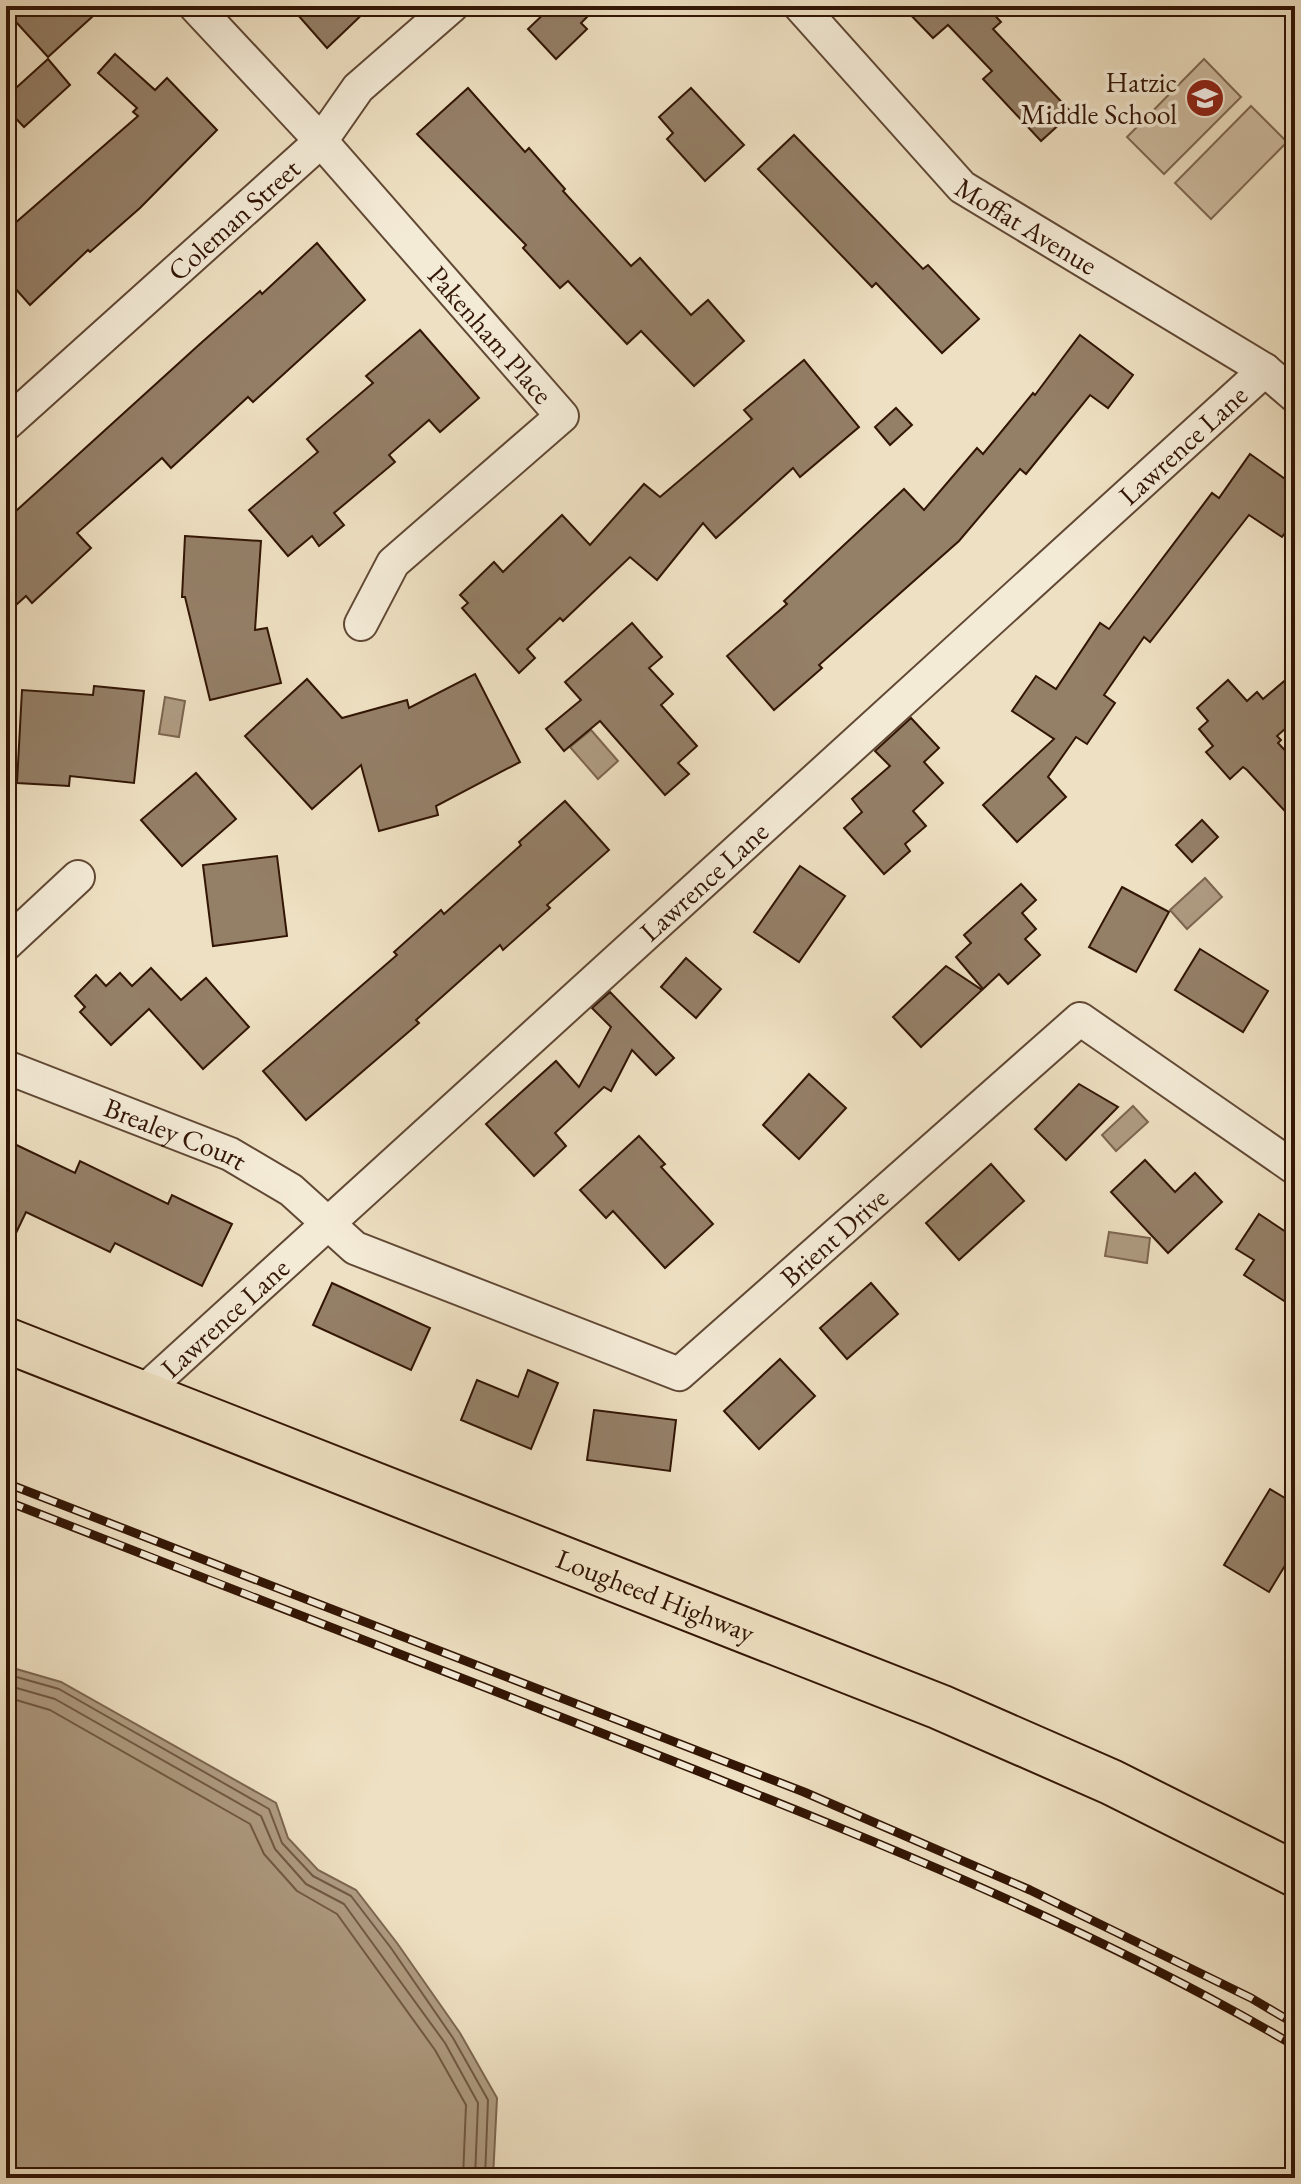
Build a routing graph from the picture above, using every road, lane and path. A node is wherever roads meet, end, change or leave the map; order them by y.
1 (195, 6) edge
2 (452, 6) edge
3 (800, 6) edge
4 (321, 141) junction
5 (1265, 370) junction
6 (1295, 396) edge
7 (6, 424) edge
8 (361, 624) dead end
9 (78, 877) dead end
10 (6, 944) edge
11 (6, 1067) edge
12 (1295, 1168) edge
13 (328, 1226) junction
14 (6, 1340) edge
15 (142, 1393) junction
16 (1295, 1874) edge

1 - 4 street
2 - 4 street, Coleman Street
3 - 5 street, Moffat Avenue
4 - 7 street, Coleman Street
4 - 8 street, Pakenham Place
5 - 6 street, Moffat Avenue
5 - 13 street, Lawrence Lane
9 - 10 street
11 - 13 street, Brealey Court
12 - 13 street, Brient Drive
13 - 15 street, Lawrence Lane
14 - 15 main road, Lougheed Highway
15 - 16 main road, Lougheed Highway

